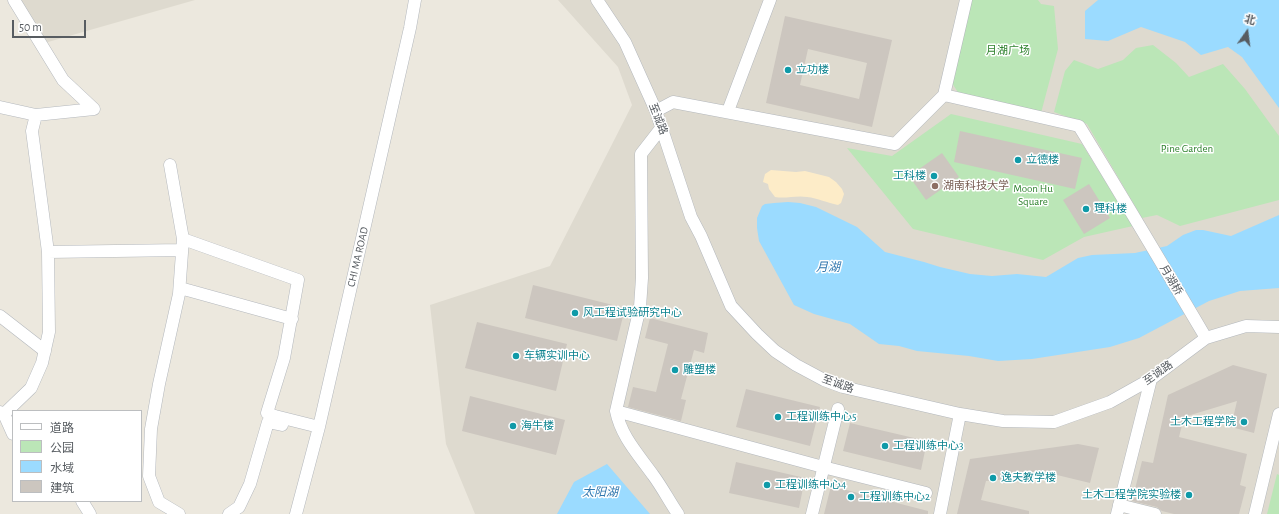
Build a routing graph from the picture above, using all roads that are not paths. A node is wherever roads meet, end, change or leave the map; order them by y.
1 (14, 0) edge
2 (415, 0) edge
3 (597, 0) edge
4 (770, 0) edge
5 (966, 0) edge
6 (944, 95) junction
7 (0, 107) edge
8 (656, 111) junction
9 (728, 112) junction
10 (36, 115) junction
11 (662, 127) junction
12 (170, 165) dead end
13 (183, 245) junction
14 (48, 252) junction
15 (180, 288) junction
16 (0, 316) edge
17 (292, 319) junction
18 (1279, 327) edge
19 (1206, 338) junction
20 (45, 351) junction
21 (1151, 379) junction
22 (838, 409) dead end
23 (616, 411) junction
24 (2, 413) edge
25 (960, 414) junction
26 (1279, 414) edge
27 (318, 430) junction
28 (12, 432) edge
29 (823, 467) junction
30 (926, 494) dead end
31 (83, 502) edge
32 (1118, 509) edge
33 (90, 514) edge
34 (179, 514) edge
35 (229, 514) edge
36 (296, 514) edge
37 (678, 514) edge
38 (812, 514) edge
39 (940, 514) edge
40 (1155, 514) edge
41 (1255, 514) edge

1 - 10 street
2 - 27 street, CHI MA ROAD
3 - 8 street, 至诚路
4 - 9 street
5 - 6 street
6 - 9 street
6 - 19 street, 月湖桥
7 - 10 street
8 - 9 street
8 - 11 street, 至诚路
10 - 14 street
11 - 23 street
11 - 25 street, 至诚路
12 - 13 street
13 - 14 street
13 - 15 street
13 - 17 street
14 - 20 street
15 - 17 street
15 - 34 street
16 - 20 street
17 - 27 street
18 - 19 street, 至诚路
19 - 21 street, 至诚路
20 - 24 street
21 - 25 street, 至诚路
21 - 32 street
22 - 29 street
23 - 29 street
23 - 37 street
24 - 28 street
25 - 39 street
26 - 41 street
27 - 35 street
27 - 36 street, CHI MA ROAD
29 - 30 street
29 - 38 street
31 - 33 street
32 - 40 street

